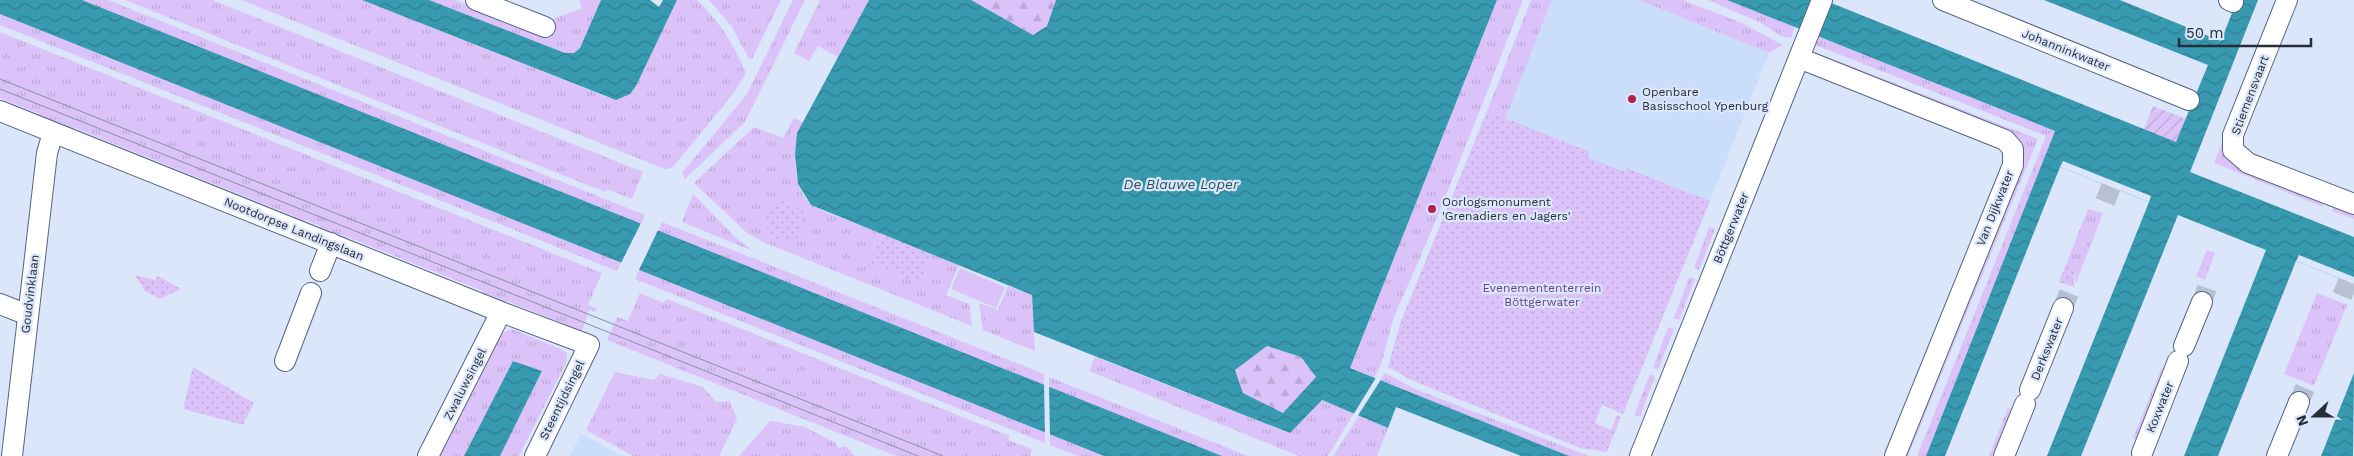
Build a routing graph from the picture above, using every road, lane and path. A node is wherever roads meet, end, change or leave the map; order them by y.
1 (476, 0) edge
2 (1822, 0) edge
3 (1943, 0) edge
4 (2287, 0) edge
5 (545, 27) dead end
6 (1799, 58) junction
7 (2189, 100) dead end
8 (0, 111) edge
9 (53, 133) junction
10 (2354, 204) edge
11 (330, 243) junction
12 (320, 271) dead end
13 (311, 293) dead end
14 (2202, 302) tunnel mouth
15 (0, 304) edge
16 (2063, 308) tunnel mouth
17 (501, 312) junction
18 (28, 314) junction
19 (589, 345) joint
20 (286, 361) dead end
21 (2299, 402) tunnel mouth
22 (2142, 453) dead end
23 (12, 456) edge
24 (428, 456) edge
25 (535, 456) edge
26 (1640, 456) edge
27 (1895, 456) edge
28 (2004, 456) edge
29 (2277, 456) edge

1 - 5 street
2 - 6 street, Böttgerwater
3 - 7 street, Johanninkwater
4 - 10 street, Stiemensvaart
6 - 26 street, Böttgerwater
6 - 27 street, Van Dijkwater
8 - 9 street, Nootdorpse Landingslaan
9 - 11 street, Nootdorpse Landingslaan
9 - 18 street, Goudvinklaan
11 - 12 street
11 - 17 street, Nootdorpse Landingslaan
13 - 20 street
14 - 22 street, Koxwater
15 - 18 street
16 - 28 street, Derkswater
17 - 19 street, Nootdorpse Landingslaan
17 - 24 street, Zwaluwsingel
18 - 23 street, Goudvinklaan
19 - 25 street, Steentijdsingel
21 - 29 street

